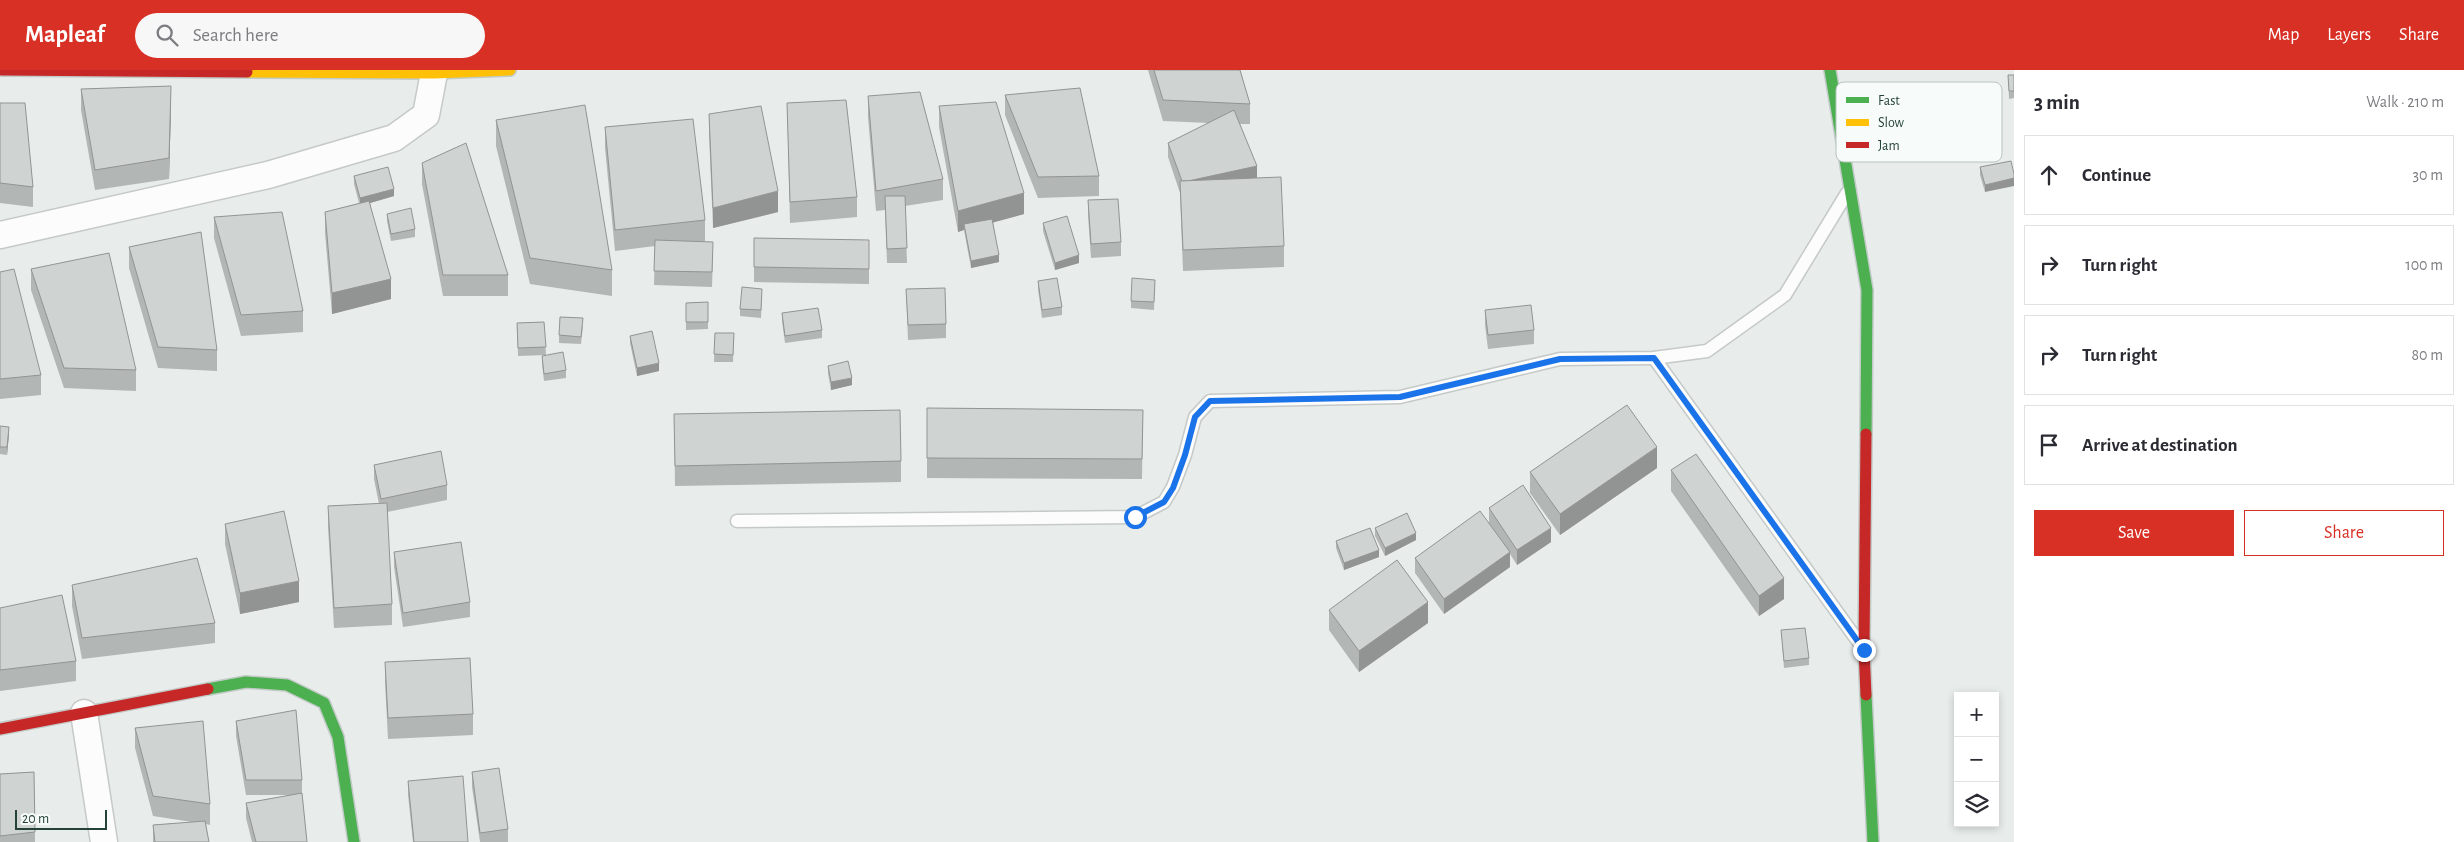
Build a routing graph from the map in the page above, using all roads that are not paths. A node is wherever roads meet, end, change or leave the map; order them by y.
1 (2, 70) edge
2 (510, 70) edge
3 (1830, 70) edge
4 (80, 71) edge
5 (434, 73) junction
6 (1836, 106) edge
7 (1845, 162) edge
8 (1850, 189) junction
9 (0, 235) edge
10 (1654, 358) junction
11 (737, 521) dead end
12 (1864, 650) junction
13 (84, 712) junction
14 (0, 729) edge
15 (104, 842) edge
16 (354, 842) edge
17 (1873, 842) edge

1 - 4 street
2 - 5 street
3 - 6 street
4 - 5 street
5 - 9 street
7 - 8 street
8 - 10 lane
8 - 12 street
10 - 11 lane
10 - 12 lane
12 - 17 street
13 - 14 street
13 - 15 street
13 - 16 street

